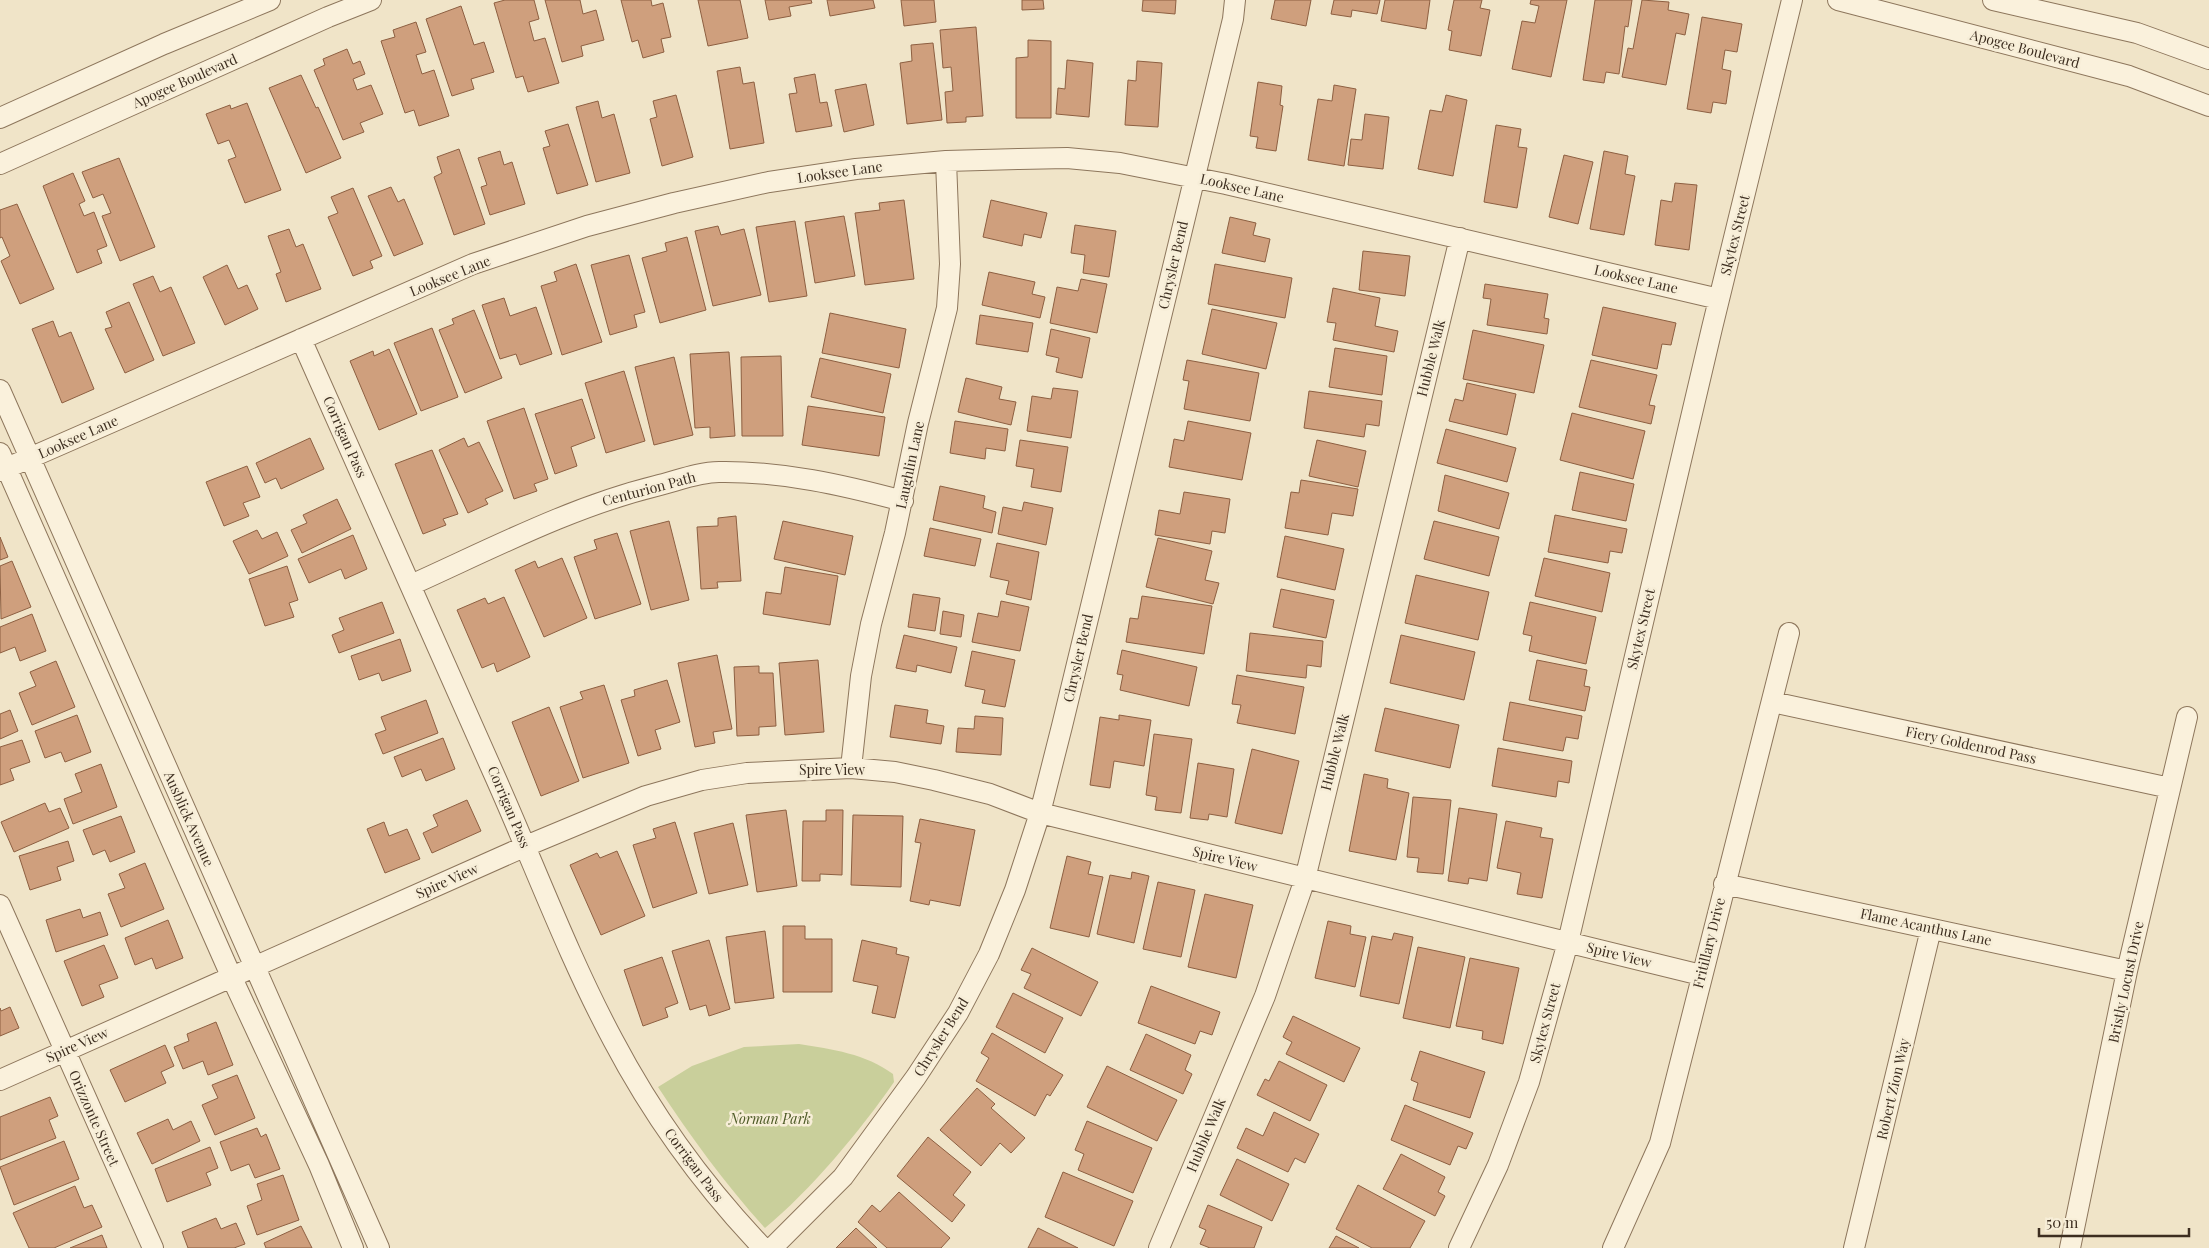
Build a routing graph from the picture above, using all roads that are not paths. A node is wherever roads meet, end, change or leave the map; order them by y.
1 (270, 0) edge
2 (371, 0) edge
3 (1235, 0) edge
4 (1792, 0) edge
5 (1838, 0) edge
6 (1993, 0) edge
7 (2209, 59) edge
8 (2209, 106) edge
9 (0, 118) edge
10 (946, 161) junction
11 (0, 164) edge
12 (1194, 176) junction
13 (1460, 238) junction
14 (1719, 299) junction
15 (301, 339) junction
16 (0, 390) edge
17 (31, 458) junction
18 (2, 464) edge
19 (903, 501) junction
20 (411, 585) junction
21 (1789, 633) dead end
22 (1772, 702) junction
23 (2187, 717) dead end
24 (852, 768) junction
25 (2170, 788) junction
26 (1040, 813) junction
27 (526, 846) junction
28 (1304, 879) junction
29 (1724, 884) junction
30 (0, 905) edge
31 (1931, 929) junction
32 (1568, 942) junction
33 (254, 966) junction
34 (2127, 971) junction
35 (1701, 975) junction
36 (232, 978) junction
37 (65, 1051) junction
38 (0, 1080) edge
39 (153, 1248) edge
40 (353, 1248) edge
41 (379, 1248) edge
42 (763, 1248) edge
43 (772, 1248) edge
44 (1159, 1248) edge
45 (1459, 1248) edge
46 (1613, 1248) edge
47 (1854, 1248) edge
48 (2070, 1248) edge

1 - 9 street
2 - 11 street, Apogee Boulevard
3 - 12 street, Chrysler Bend
4 - 14 street, Skytex Street
5 - 8 street, Apogee Boulevard
6 - 7 street
10 - 12 street, Looksee Lane
10 - 15 street, Looksee Lane
10 - 19 street, Laughlin Lane
12 - 13 street, Looksee Lane
12 - 26 street, Chrysler Bend
13 - 14 street, Looksee Lane
13 - 28 street, Hubble Walk
14 - 32 street, Skytex Street
15 - 17 street, Looksee Lane
15 - 20 street, Corrigan Pass
16 - 17 street, Ausblick Avenue
17 - 18 street, Looksee Lane
17 - 33 street, Ausblick Avenue
18 - 36 street, Ausblick Avenue
19 - 20 street, Centurion Path
19 - 24 street, Laughlin Lane
20 - 27 street, Corrigan Pass
21 - 22 street, Fritillary Drive
22 - 25 street, Fiery Goldenrod Pass
22 - 29 street, Fritillary Drive
23 - 25 street, Bristly Locust Drive
24 - 26 street, Spire View
24 - 27 street, Spire View
25 - 34 street, Bristly Locust Drive
26 - 28 street, Spire View
26 - 43 street, Chrysler Bend
27 - 33 street, Spire View
27 - 42 street, Corrigan Pass
28 - 32 street, Spire View
28 - 44 street, Hubble Walk
29 - 31 street, Flame Acanthus Lane
29 - 35 street, Fritillary Drive
30 - 37 street, Orizzonte Street
31 - 34 street, Flame Acanthus Lane
31 - 47 street, Robert Zion Way
32 - 35 street, Spire View
32 - 45 street, Skytex Street
33 - 36 street, Spire View
33 - 41 street, Ausblick Avenue
34 - 48 street, Bristly Locust Drive
35 - 46 street, Fritillary Drive
36 - 37 street, Spire View
36 - 40 street, Ausblick Avenue
37 - 38 street, Spire View
37 - 39 street, Orizzonte Street

